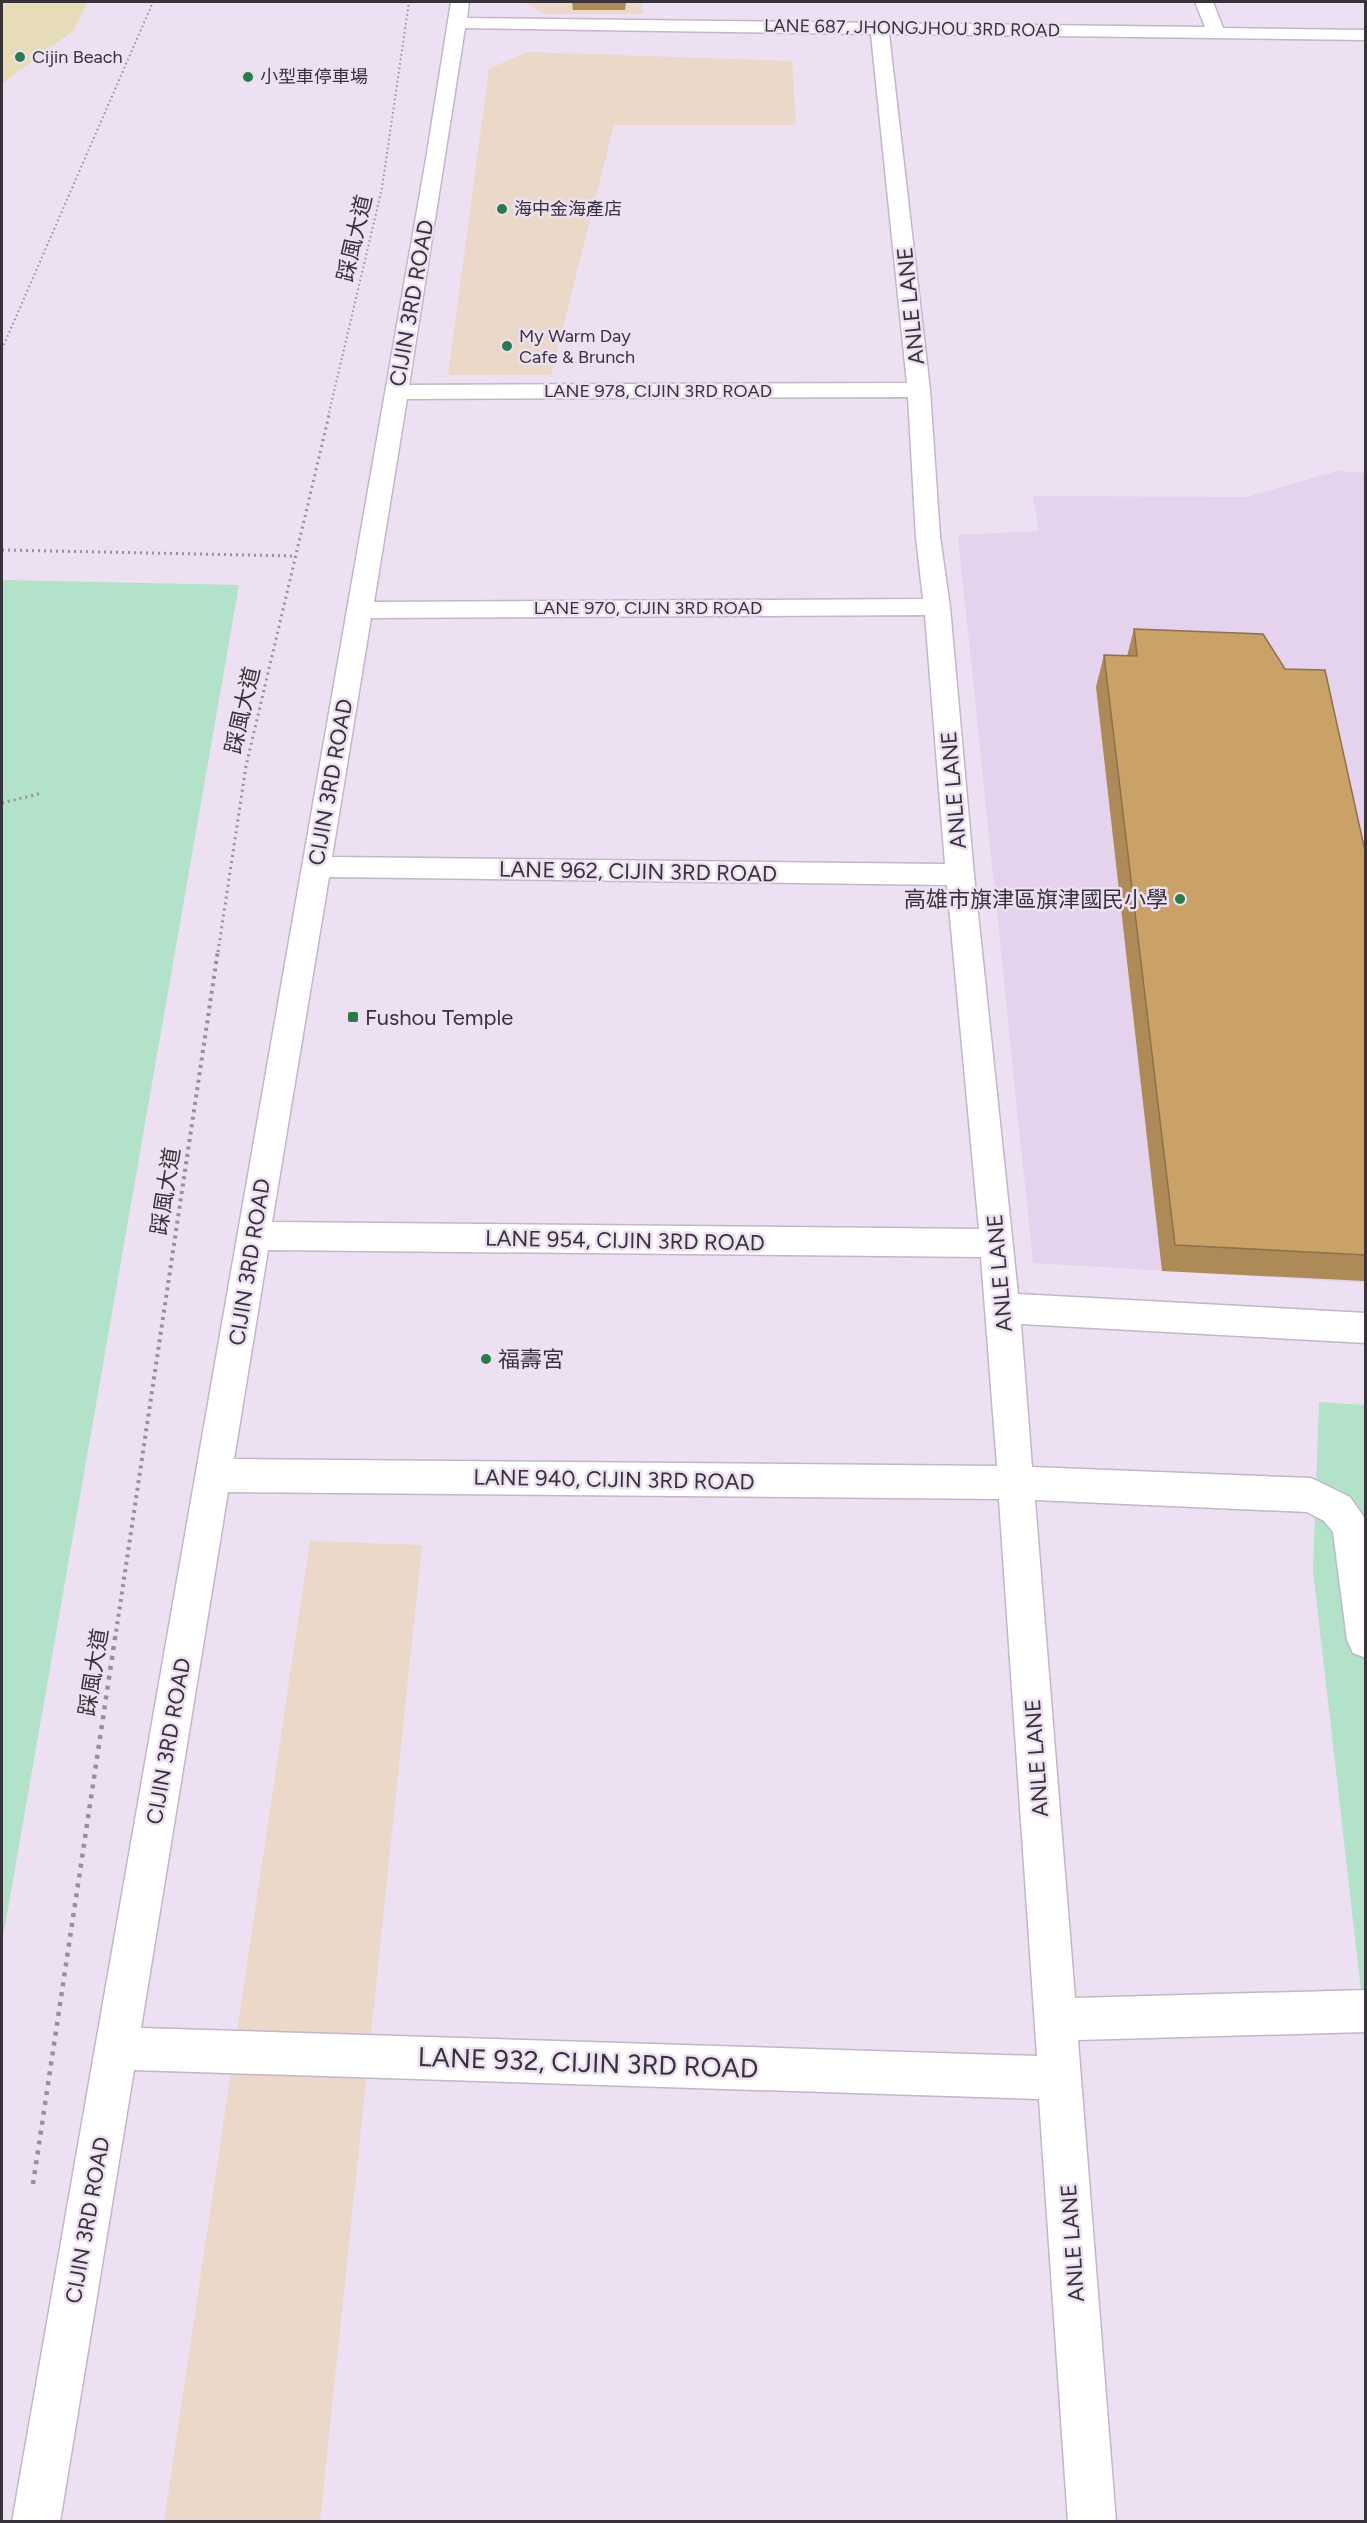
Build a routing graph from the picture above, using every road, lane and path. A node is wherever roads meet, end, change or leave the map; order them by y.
1 (153, 2) edge
2 (409, 2) edge
3 (1204, 2) edge
4 (459, 12) edge
5 (879, 28) junction
6 (1359, 30) edge
7 (1216, 33) junction
8 (2, 350) edge
9 (919, 390) junction
10 (396, 392) junction
11 (2, 550) edge
12 (296, 556) junction
13 (937, 607) junction
14 (359, 610) junction
15 (42, 793) dead end
16 (2, 803) edge
17 (316, 867) junction
18 (960, 875) junction
19 (253, 1236) junction
20 (997, 1243) junction
21 (1003, 1308) junction
22 (1365, 1328) edge
23 (213, 1475) junction
24 (1015, 1483) junction
25 (1365, 1640) edge
26 (1365, 2012) edge
27 (1055, 2020) junction
28 (116, 2048) junction
29 (1059, 2078) junction
30 (32, 2195) dead end
31 (36, 2522) edge
32 (1092, 2522) edge

1 - 8 path
2 - 12 path, 踩風大道
3 - 7 street
4 - 5 street, LANE 687, JHONGJHOU 3RD ROAD
4 - 10 street, CIJIN 3RD ROAD
5 - 7 street, LANE 687, JHONGJHOU 3RD ROAD
5 - 9 street, ANLE LANE
6 - 7 street, LANE 687, JHONGJHOU 3RD ROAD
9 - 10 street, LANE 978, CIJIN 3RD ROAD
9 - 13 street, ANLE LANE
10 - 14 street, CIJIN 3RD ROAD
11 - 12 path
12 - 30 path, 踩風大道
13 - 14 street, LANE 970, CIJIN 3RD ROAD
13 - 18 street, ANLE LANE
14 - 17 street, CIJIN 3RD ROAD
15 - 16 path
17 - 18 street, LANE 962, CIJIN 3RD ROAD
17 - 19 street, CIJIN 3RD ROAD
18 - 20 street, ANLE LANE
19 - 20 street, LANE 954, CIJIN 3RD ROAD
19 - 23 street, CIJIN 3RD ROAD
20 - 21 street, ANLE LANE
21 - 22 street
21 - 24 street, ANLE LANE
23 - 24 street, LANE 940, CIJIN 3RD ROAD
23 - 28 street, CIJIN 3RD ROAD
24 - 25 street, LANE 940, CIJIN 3RD ROAD
24 - 27 street, ANLE LANE
26 - 27 street
27 - 29 street, ANLE LANE
28 - 29 street, LANE 932, CIJIN 3RD ROAD
28 - 31 street, CIJIN 3RD ROAD
29 - 32 street, ANLE LANE

